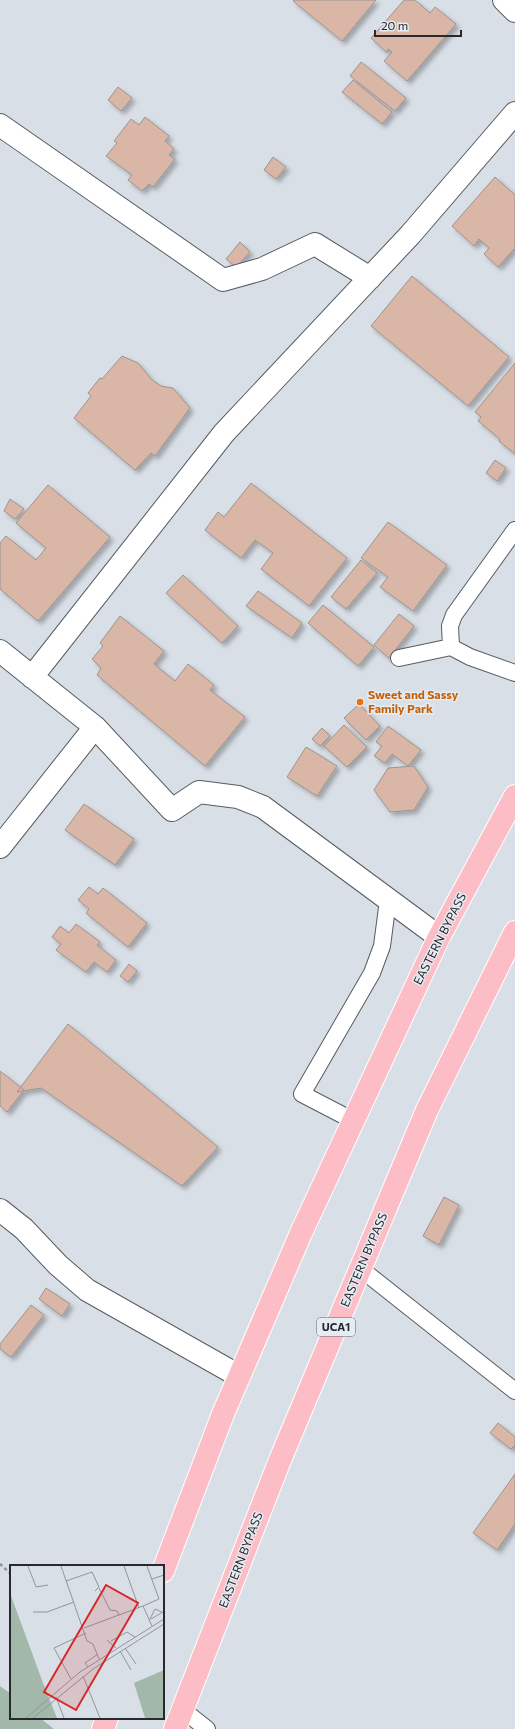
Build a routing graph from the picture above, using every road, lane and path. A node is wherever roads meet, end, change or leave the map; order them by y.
1 (504, 0) edge
2 (515, 11) edge
3 (515, 113) edge
4 (0, 125) edge
5 (370, 278) junction
6 (515, 530) edge
7 (451, 647) junction
8 (0, 651) edge
9 (400, 658) dead end
10 (515, 673) edge
11 (32, 677) junction
12 (95, 727) junction
13 (515, 796) edge
14 (0, 847) edge
15 (388, 900) junction
16 (515, 932) edge
17 (439, 937) junction
18 (354, 1121) junction
19 (0, 1210) edge
20 (361, 1269) junction
21 (239, 1376) junction
22 (515, 1391) edge
23 (0, 1564) edge
24 (164, 1568) edge
25 (10, 1573) edge
26 (107, 1719) edge
27 (179, 1719) edge
28 (103, 1729) edge
29 (207, 1729) edge

1 - 2 street
3 - 5 street
4 - 5 street
5 - 11 street
6 - 7 lane
7 - 9 lane
7 - 10 lane
8 - 11 street
11 - 12 street
12 - 14 street
12 - 15 street
13 - 17 main road, EASTERN BYPASS
15 - 17 street
15 - 18 lane
16 - 20 main road, EASTERN BYPASS / UCA1
17 - 18 main road, EASTERN BYPASS
18 - 21 main road, EASTERN BYPASS
19 - 21 street
20 - 22 lane
20 - 27 main road, EASTERN BYPASS / UCA1
21 - 24 main road, EASTERN BYPASS
23 - 25 path
26 - 28 main road
27 - 29 lane

